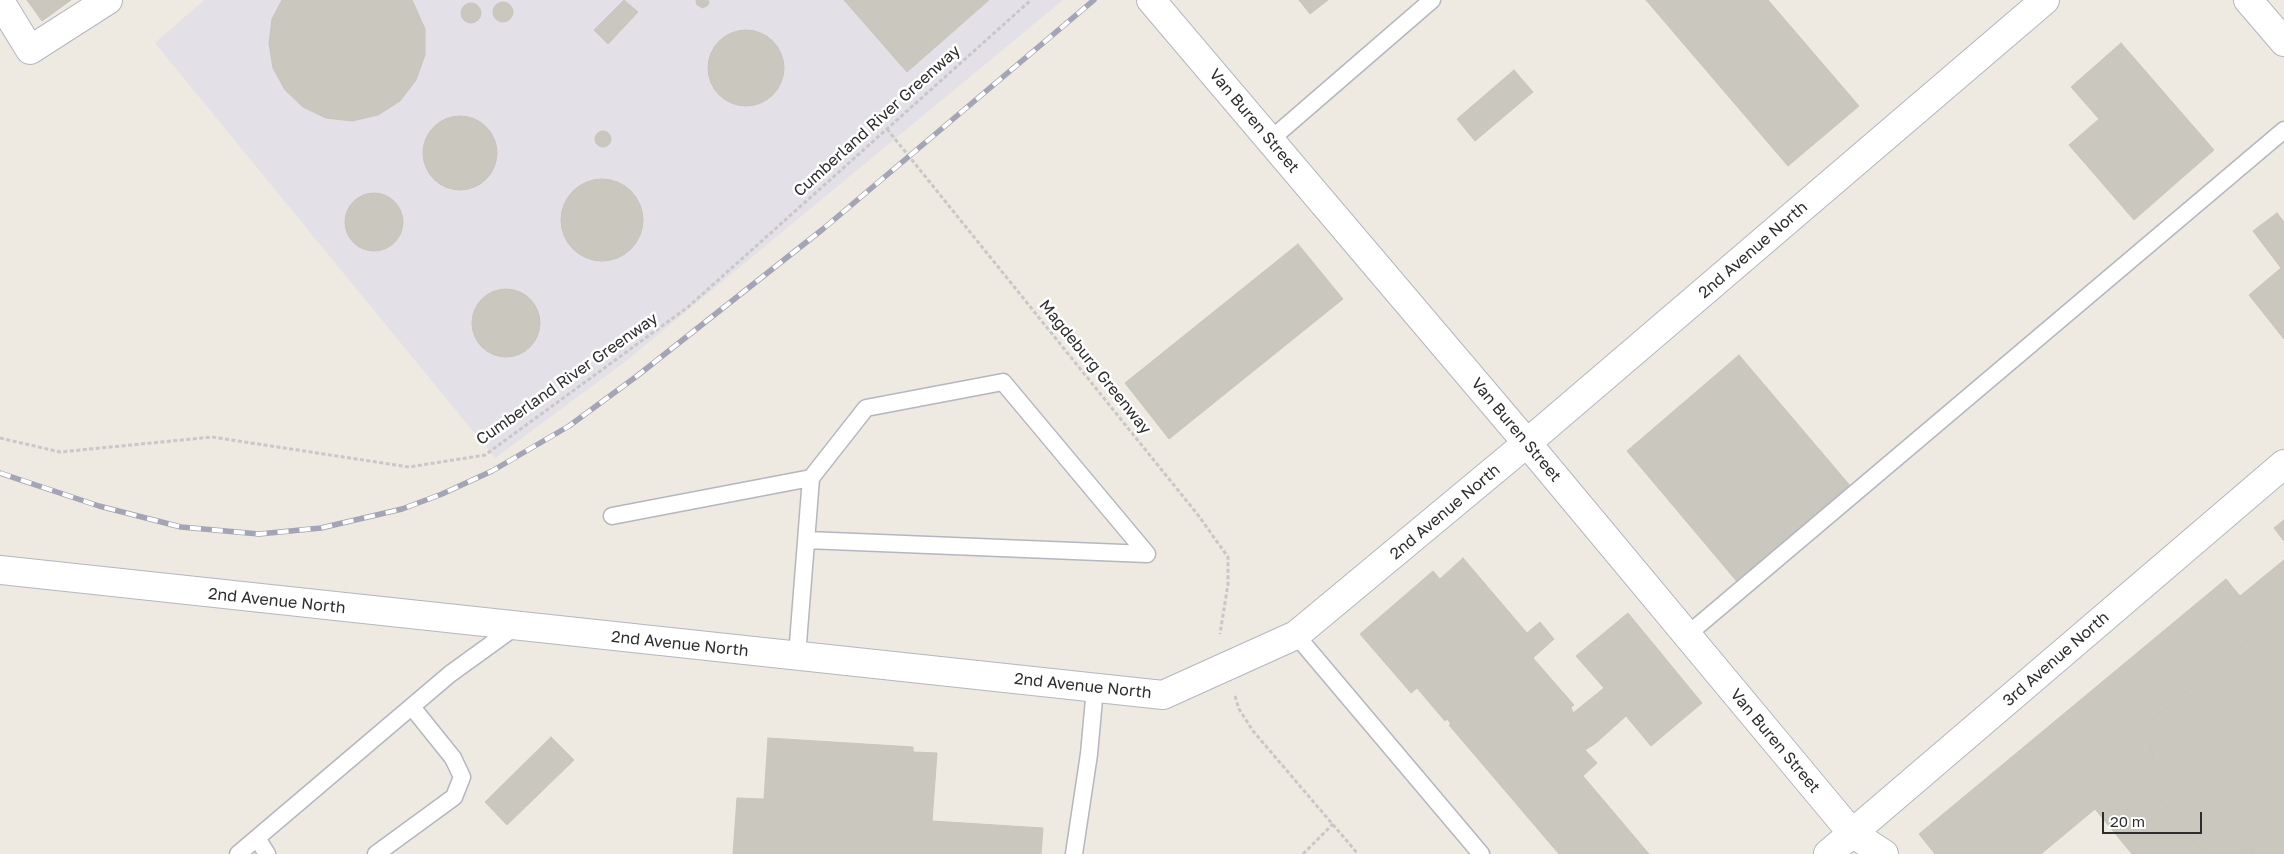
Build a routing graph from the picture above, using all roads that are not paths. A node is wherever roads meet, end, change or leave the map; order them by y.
1 (108, 0) edge
2 (1151, 0) edge
3 (1432, 0) edge
4 (2045, 0) edge
5 (2248, 0) edge
6 (0, 2) edge
7 (2284, 42) edge
8 (2284, 130) edge
9 (1270, 140) junction
10 (1527, 443) junction
11 (2284, 464) edge
12 (811, 478) junction
13 (612, 516) dead end
14 (807, 540) junction
15 (0, 570) edge
16 (515, 627) junction
17 (1296, 635) junction
18 (1687, 635) junction
19 (797, 656) junction
20 (1095, 688) junction
21 (412, 706) junction
22 (1852, 833) junction
23 (257, 838) junction
24 (238, 854) edge
25 (267, 854) edge
26 (376, 854) edge
27 (1074, 854) edge
28 (1481, 854) edge
29 (1828, 854) edge
30 (1884, 854) edge

1 - 6 street
2 - 9 street, Van Buren Street
3 - 9 lane
4 - 10 street, 2nd Avenue North
5 - 7 street
8 - 18 lane
9 - 10 street, Van Buren Street
10 - 17 street, 2nd Avenue North
10 - 18 street, Van Buren Street
11 - 22 street, 3rd Avenue North
12 - 13 lane
12 - 14 lane
12 - 14 lane
14 - 19 lane
15 - 16 street, 2nd Avenue North
16 - 19 street, 2nd Avenue North
16 - 21 lane
17 - 20 street, 2nd Avenue North
17 - 28 lane
18 - 22 street, Van Buren Street
19 - 20 street, 2nd Avenue North
20 - 27 lane
21 - 23 lane
21 - 26 lane
22 - 29 street, 3rd Avenue North
22 - 30 street, Van Buren Street
23 - 24 lane
23 - 25 lane

